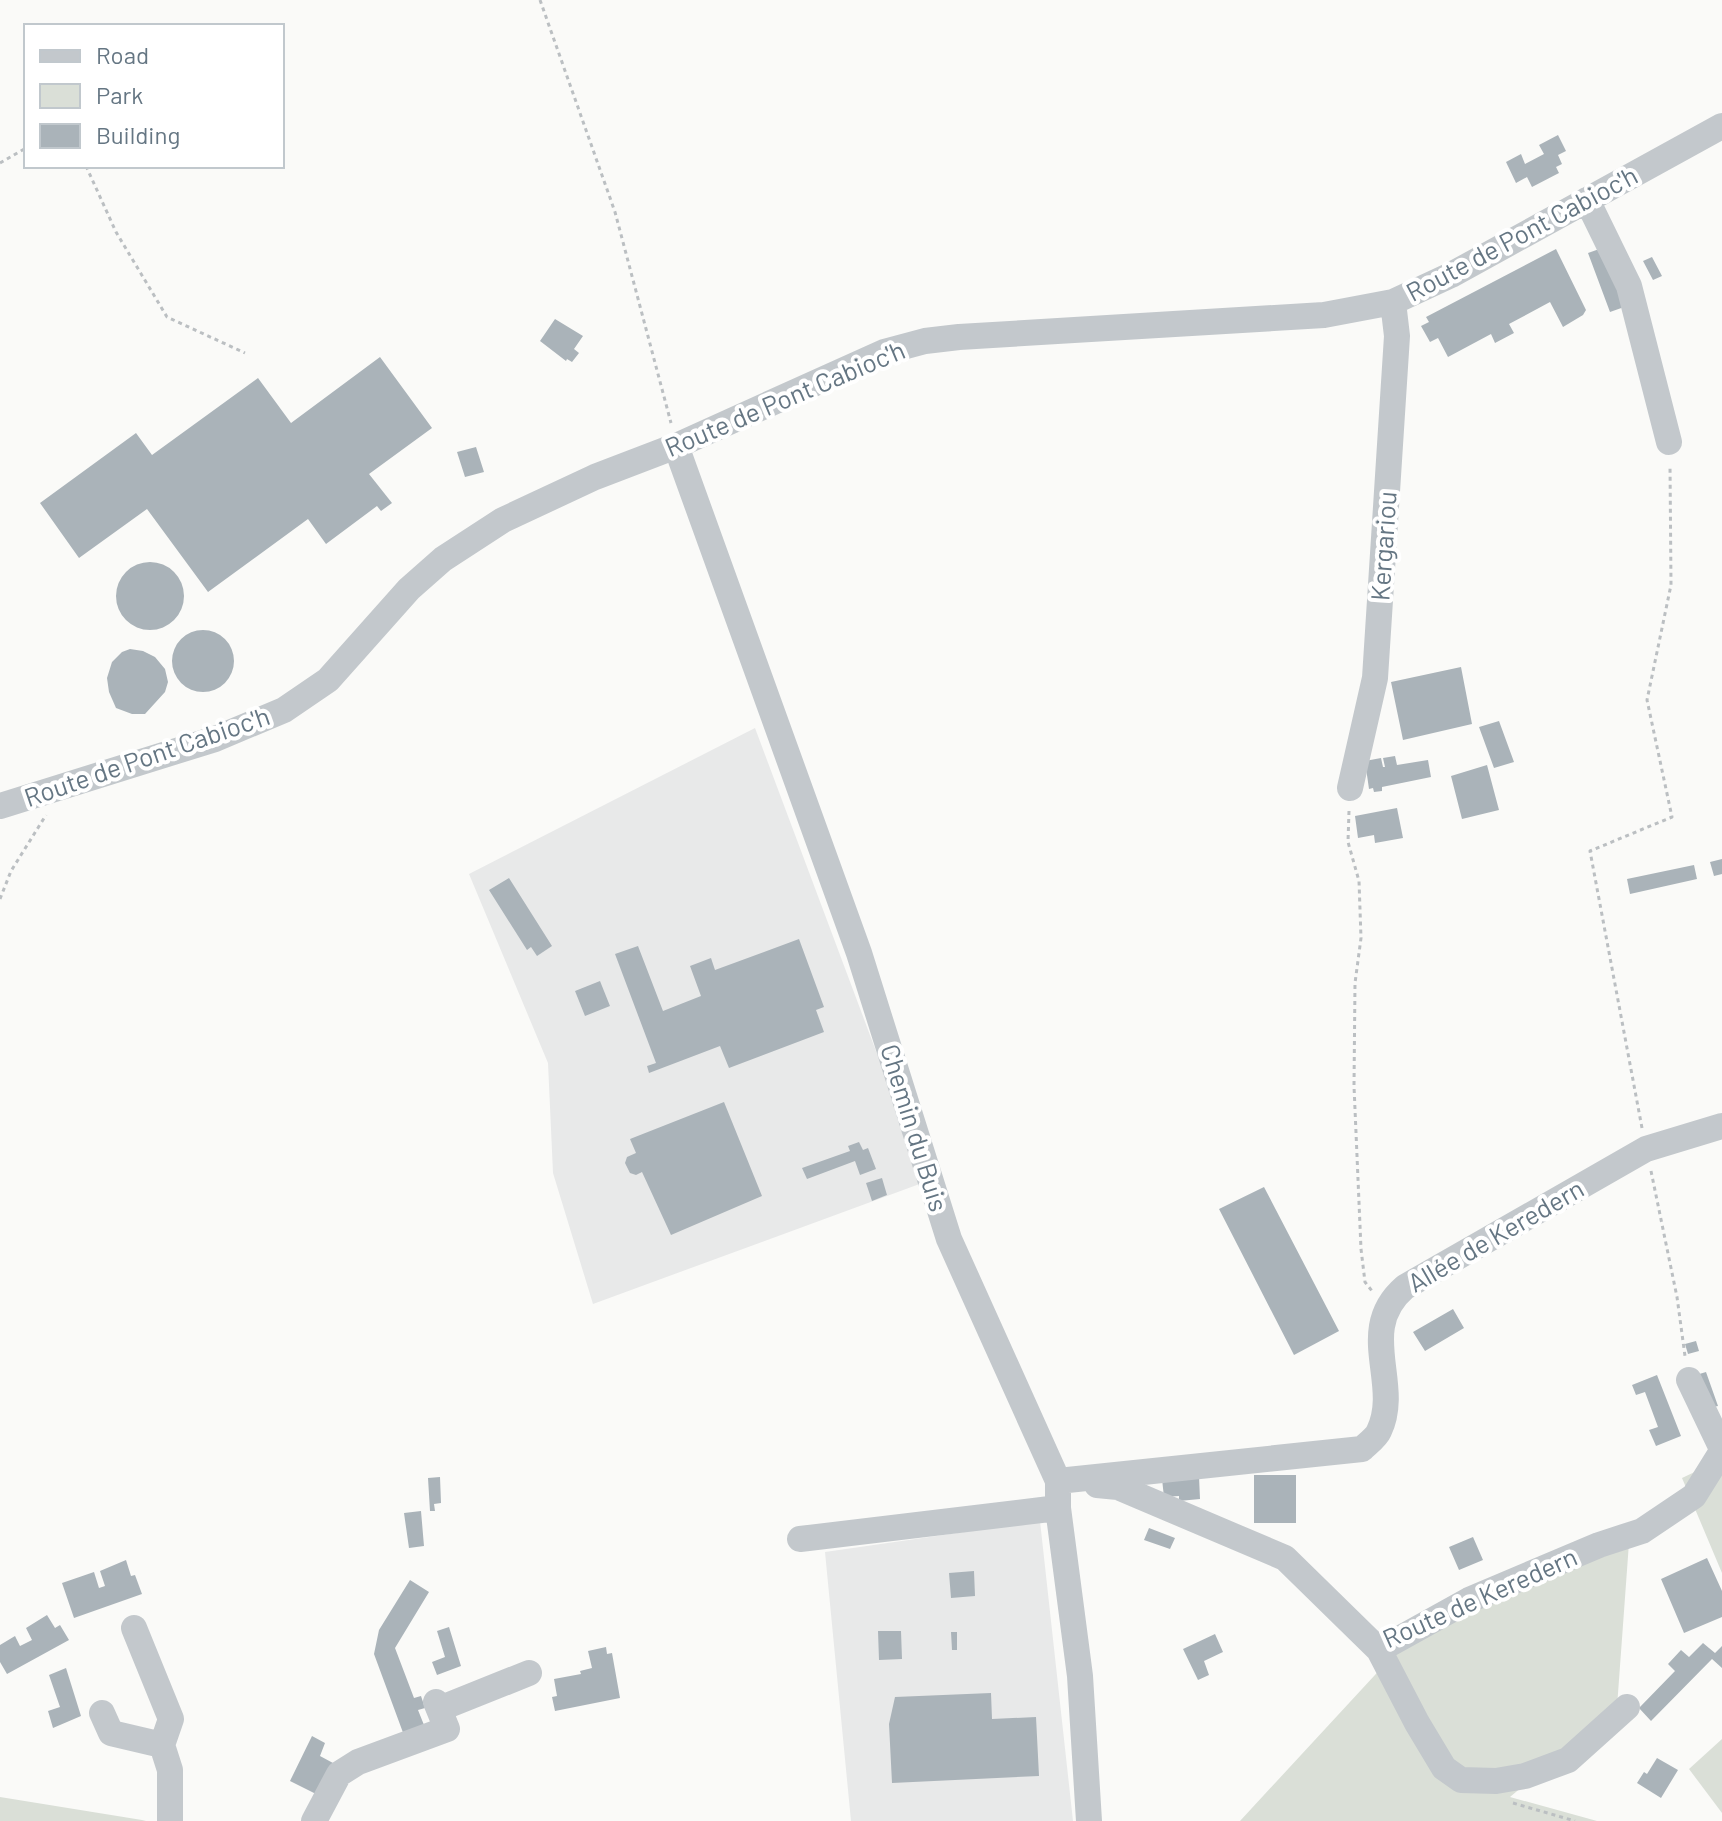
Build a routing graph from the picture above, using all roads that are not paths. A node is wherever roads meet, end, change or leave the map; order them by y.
1 (1722, 126) edge
2 (1587, 200) junction
3 (1393, 302) junction
4 (1669, 442) road end
5 (676, 446) junction
6 (1350, 788) road end
7 (0, 806) edge
8 (1722, 1126) edge
9 (1689, 1380) road end
10 (1722, 1450) edge
11 (1058, 1481) junction
12 (1058, 1508) junction
13 (800, 1539) dead end
14 (134, 1628) dead end
15 (1379, 1650) junction
16 (529, 1673) dead end
17 (1627, 1707) dead end
18 (102, 1713) dead end
19 (162, 1745) junction
20 (170, 1821) edge
21 (314, 1821) edge
22 (1089, 1821) edge

1 - 2 street, Route de Pont Cabioc'h
2 - 3 street, Route de Pont Cabioc'h
2 - 4 street
3 - 5 street, Route de Pont Cabioc'h
3 - 6 street, Kergariou
5 - 7 street, Route de Pont Cabioc'h
5 - 11 street, Chemin du Buis
8 - 11 street, Allée de Keredern
9 - 10 street, Route de Keredern
10 - 15 street, Route de Keredern
11 - 12 street, Chemin du Buis
11 - 15 street, Route de Keredern
12 - 13 street
12 - 22 street, Chemin du Buis
14 - 19 street
15 - 17 street
16 - 21 street
18 - 19 street
19 - 20 street

